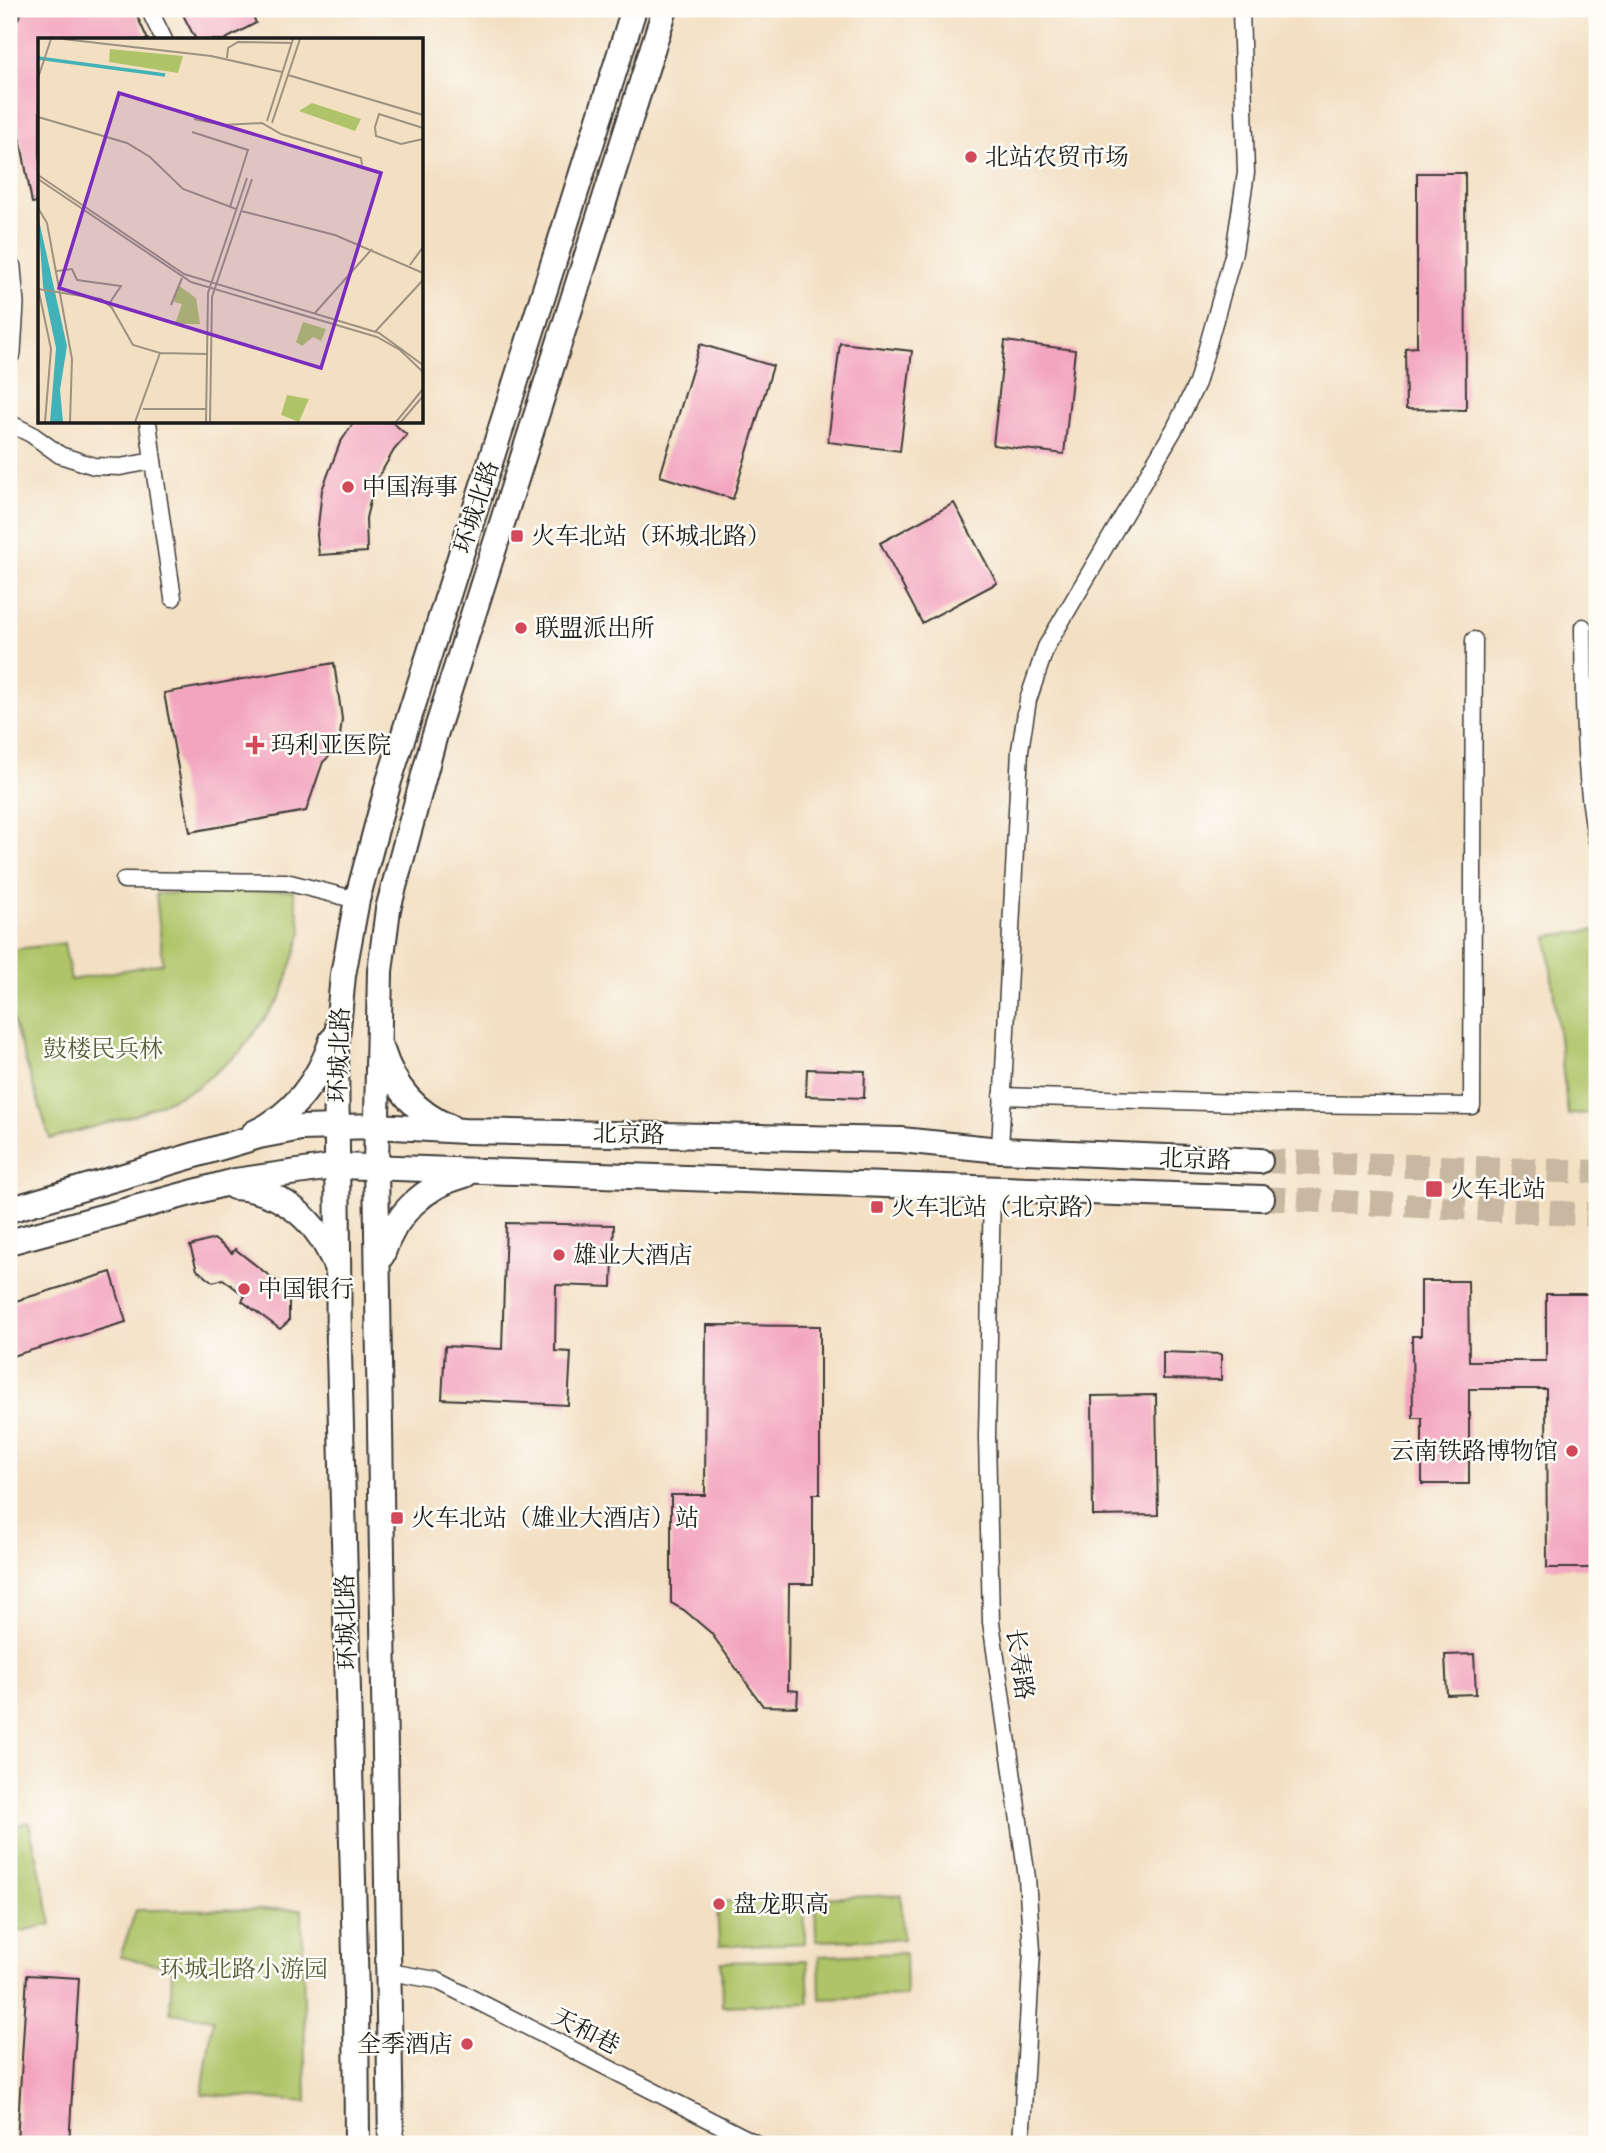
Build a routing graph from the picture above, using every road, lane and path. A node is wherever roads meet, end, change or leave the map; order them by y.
1 (149, 9) edge
2 (634, 9) edge
3 (665, 9) edge
4 (1241, 9) edge
5 (163, 38) edge
6 (9, 268) edge
7 (9, 352) edge
8 (9, 423) edge
9 (148, 424) edge
10 (153, 461) junction
11 (173, 598) dead end
12 (1583, 627) dead end
13 (1474, 640) dead end
14 (1597, 842) edge
15 (124, 880) dead end
16 (357, 900) junction
17 (340, 1009) junction
18 (379, 1037) junction
19 (1002, 1096) junction
20 (337, 1126) junction
21 (377, 1126) junction
22 (464, 1132) junction
23 (222, 1146) junction
24 (1000, 1150) junction
25 (1261, 1161) tunnel mouth
26 (339, 1166) junction
27 (376, 1166) junction
28 (477, 1172) junction
29 (208, 1188) junction
30 (992, 1189) junction
31 (1262, 1198) tunnel mouth
32 (9, 1210) edge
33 (9, 1242) edge
34 (378, 1273) junction
35 (339, 1286) junction
36 (389, 1972) junction
37 (357, 2144) edge
38 (391, 2144) edge
39 (757, 2144) edge
40 (1021, 2144) edge

1 - 5 street
2 - 16 main road, 环城北路
3 - 18 main road, 环城北路
4 - 19 street
6 - 7 main road
8 - 10 street
9 - 10 street
10 - 11 street
12 - 14 street
13 - 19 street
15 - 16 street
16 - 17 main road, 环城北路
17 - 20 main road, 环城北路
17 - 23 main road
18 - 21 main road, 环城北路
18 - 22 main road
19 - 24 street
20 - 21 main road, 北京路
20 - 23 main road, 北京路
20 - 26 main road, 环城北路
21 - 22 main road, 北京路
21 - 27 main road, 环城北路
22 - 24 main road, 北京路
23 - 32 main road, 北京路
24 - 25 main road, 北京路
26 - 27 main road, 北京路
26 - 29 main road, 北京路
26 - 35 main road, 环城北路
27 - 28 main road, 北京路
27 - 34 main road, 环城北路
28 - 30 main road, 北京路
28 - 34 main road
29 - 33 main road, 北京路
29 - 35 main road
30 - 31 main road, 北京路
30 - 40 street, 长寿路
34 - 36 main road, 环城北路
35 - 37 main road, 环城北路
36 - 38 main road, 环城北路
36 - 39 street, 天和巷

